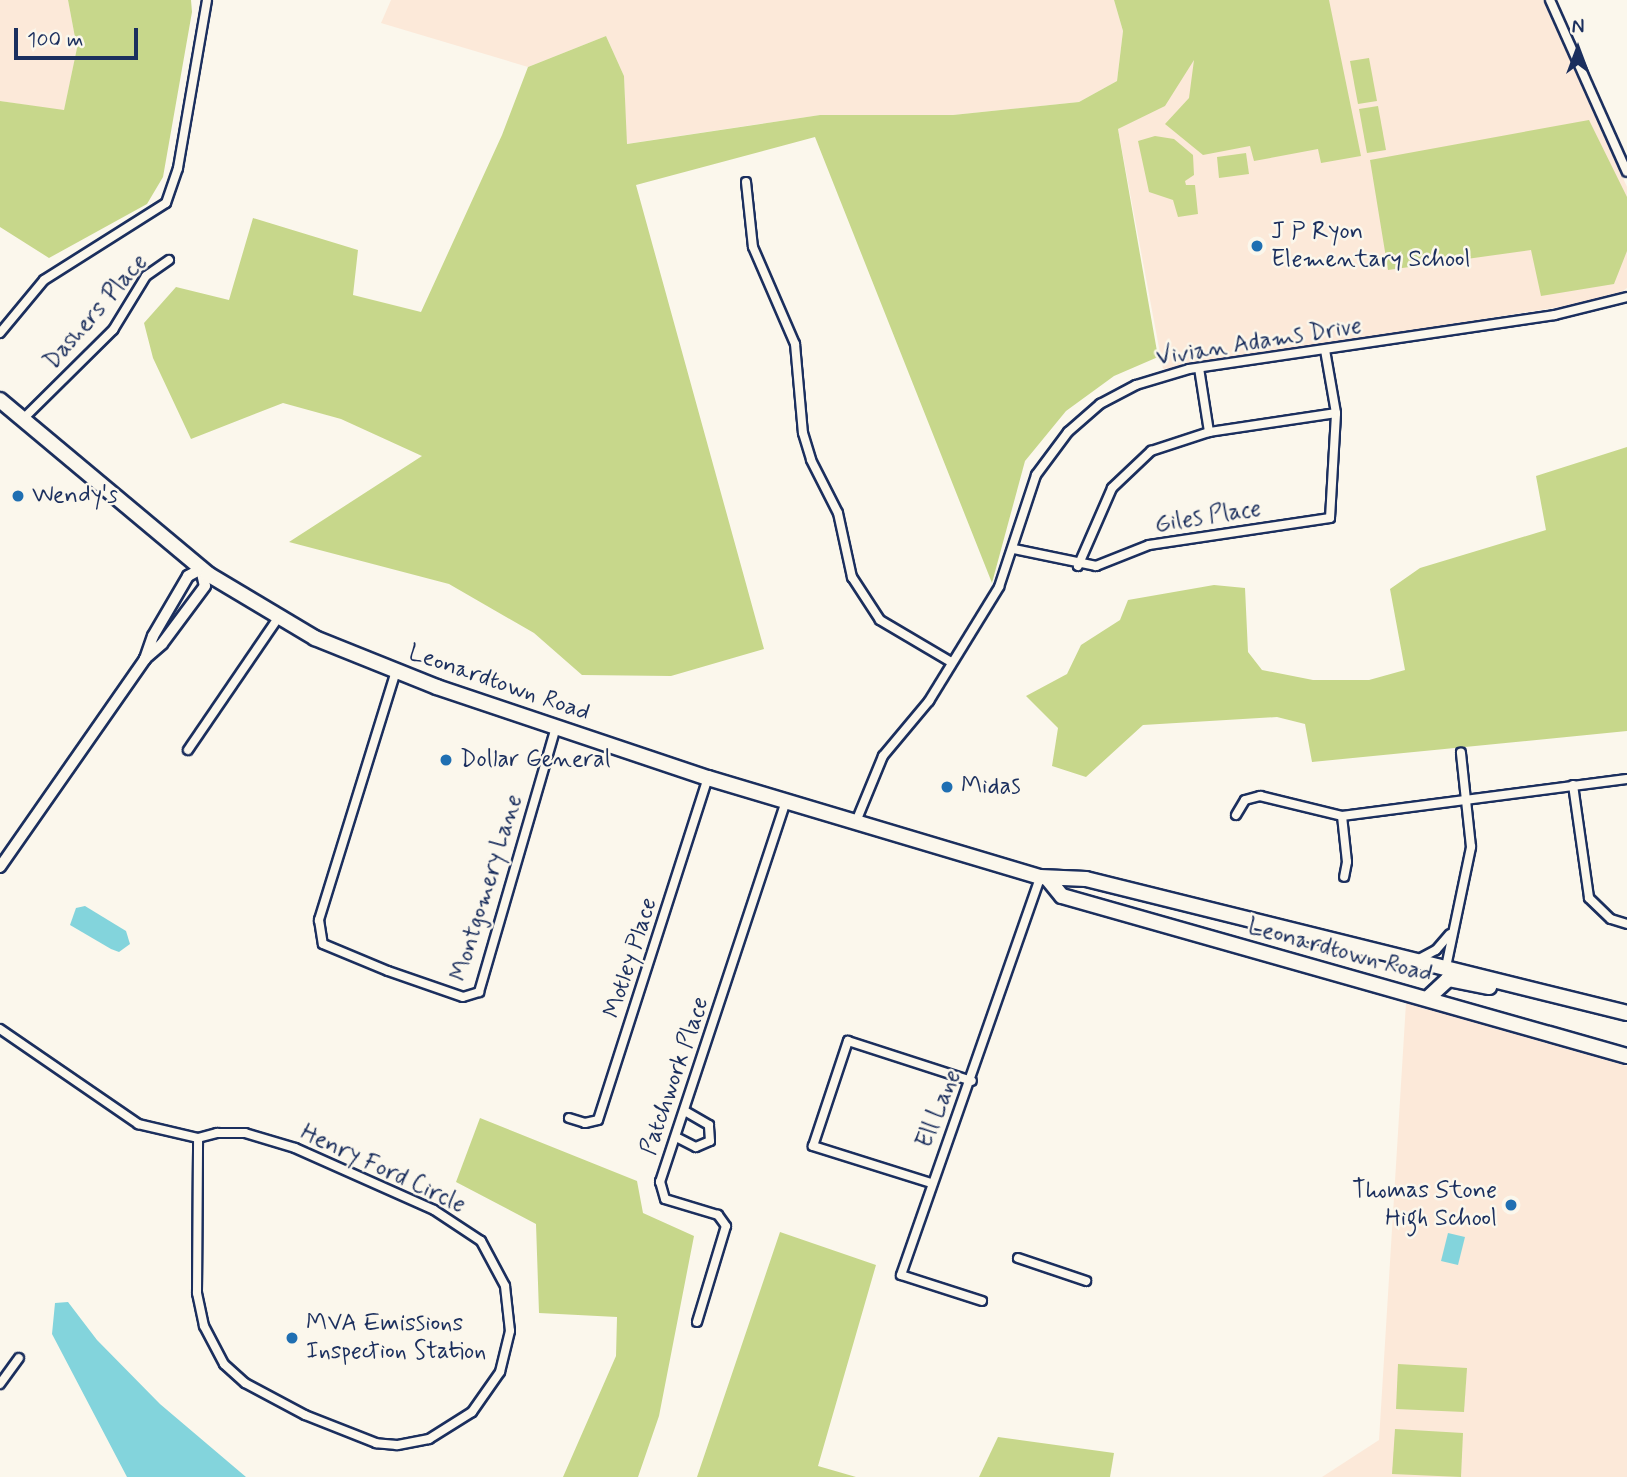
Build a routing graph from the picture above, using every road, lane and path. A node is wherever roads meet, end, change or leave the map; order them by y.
1 (207, 0) edge
2 (1550, 0) edge
3 (1627, 172) edge
4 (746, 182) dead end
5 (169, 260) dead end
6 (1627, 297) edge
7 (0, 333) edge
8 (1325, 350) junction
9 (1199, 368) junction
10 (0, 400) edge
11 (1336, 413) junction
12 (23, 419) junction
13 (1209, 432) junction
14 (1014, 549) junction
15 (1079, 566) junction
16 (201, 569) junction
17 (278, 618) junction
18 (145, 659) junction
19 (951, 662) junction
20 (396, 671) junction
21 (556, 727) junction
22 (188, 750) dead end
23 (1461, 753) dead end
24 (708, 778) junction
25 (1627, 779) edge
26 (1573, 785) junction
27 (1466, 799) junction
28 (786, 802) junction
29 (1236, 815) dead end
30 (1342, 816) junction
31 (855, 824) junction
32 (0, 867) edge
33 (1344, 877) dead end
34 (1044, 878) junction
35 (1627, 924) edge
36 (1450, 934) junction
37 (1419, 959) junction
38 (1446, 967) junction
39 (1360, 980) junction
40 (1556, 995) junction
41 (1429, 997) junction
42 (1627, 1013) edge
43 (0, 1029) edge
44 (1627, 1056) edge
45 (972, 1081) junction
46 (685, 1111) junction
47 (569, 1118) dead end
48 (676, 1137) junction
49 (198, 1138) junction
50 (931, 1183) junction
51 (1018, 1258) dead end
52 (1086, 1281) dead end
53 (982, 1301) dead end
54 (697, 1322) dead end
55 (19, 1358) dead end
56 (0, 1384) edge

1 - 7 street
2 - 3 street
4 - 19 street
5 - 12 street, Dashers Place
6 - 8 street, Vivian Adams Drive
8 - 9 street, Vivian Adams Drive
8 - 11 street
9 - 13 street
9 - 14 street, Vivian Adams Drive
10 - 12 highway, Leonardtown Road
11 - 13 street
11 - 15 street, Giles Place
12 - 16 highway, Leonardtown Road
13 - 15 street
14 - 15 street, Giles Place
14 - 19 street, Vivian Adams Drive
16 - 17 highway, Leonardtown Road
16 - 18 street
16 - 18 street
17 - 20 highway, Leonardtown Road
17 - 22 street
18 - 32 street
19 - 31 street, Vivian Adams Drive
20 - 21 highway, Leonardtown Road
20 - 21 street, Montgomery Lane
21 - 24 highway, Leonardtown Road
23 - 27 street
24 - 28 highway, Leonardtown Road
24 - 47 street, Motley Place
25 - 26 street
26 - 27 street
26 - 35 street
27 - 30 street
27 - 36 street
28 - 31 highway, Leonardtown Road
28 - 46 street, Patchwork Place
29 - 30 street
30 - 33 street
31 - 34 highway, Leonardtown Road
34 - 37 highway, Leonardtown Road
34 - 39 highway, Leonardtown Road
34 - 45 street, Ell Lane
36 - 37 street
36 - 38 street
37 - 38 highway, Leonardtown Road
38 - 39 highway
38 - 40 highway, Leonardtown Road
39 - 41 highway, Leonardtown Road
40 - 41 highway
40 - 42 highway, Leonardtown Road
41 - 44 highway, Leonardtown Road
43 - 49 street, Henry Ford Circle
45 - 50 street, Ell Lane
45 - 50 street
46 - 48 street, Patchwork Place
46 - 48 street
48 - 54 street, Patchwork Place
49 - 49 street, Henry Ford Circle
50 - 53 street, Ell Lane
51 - 52 street
55 - 56 street

